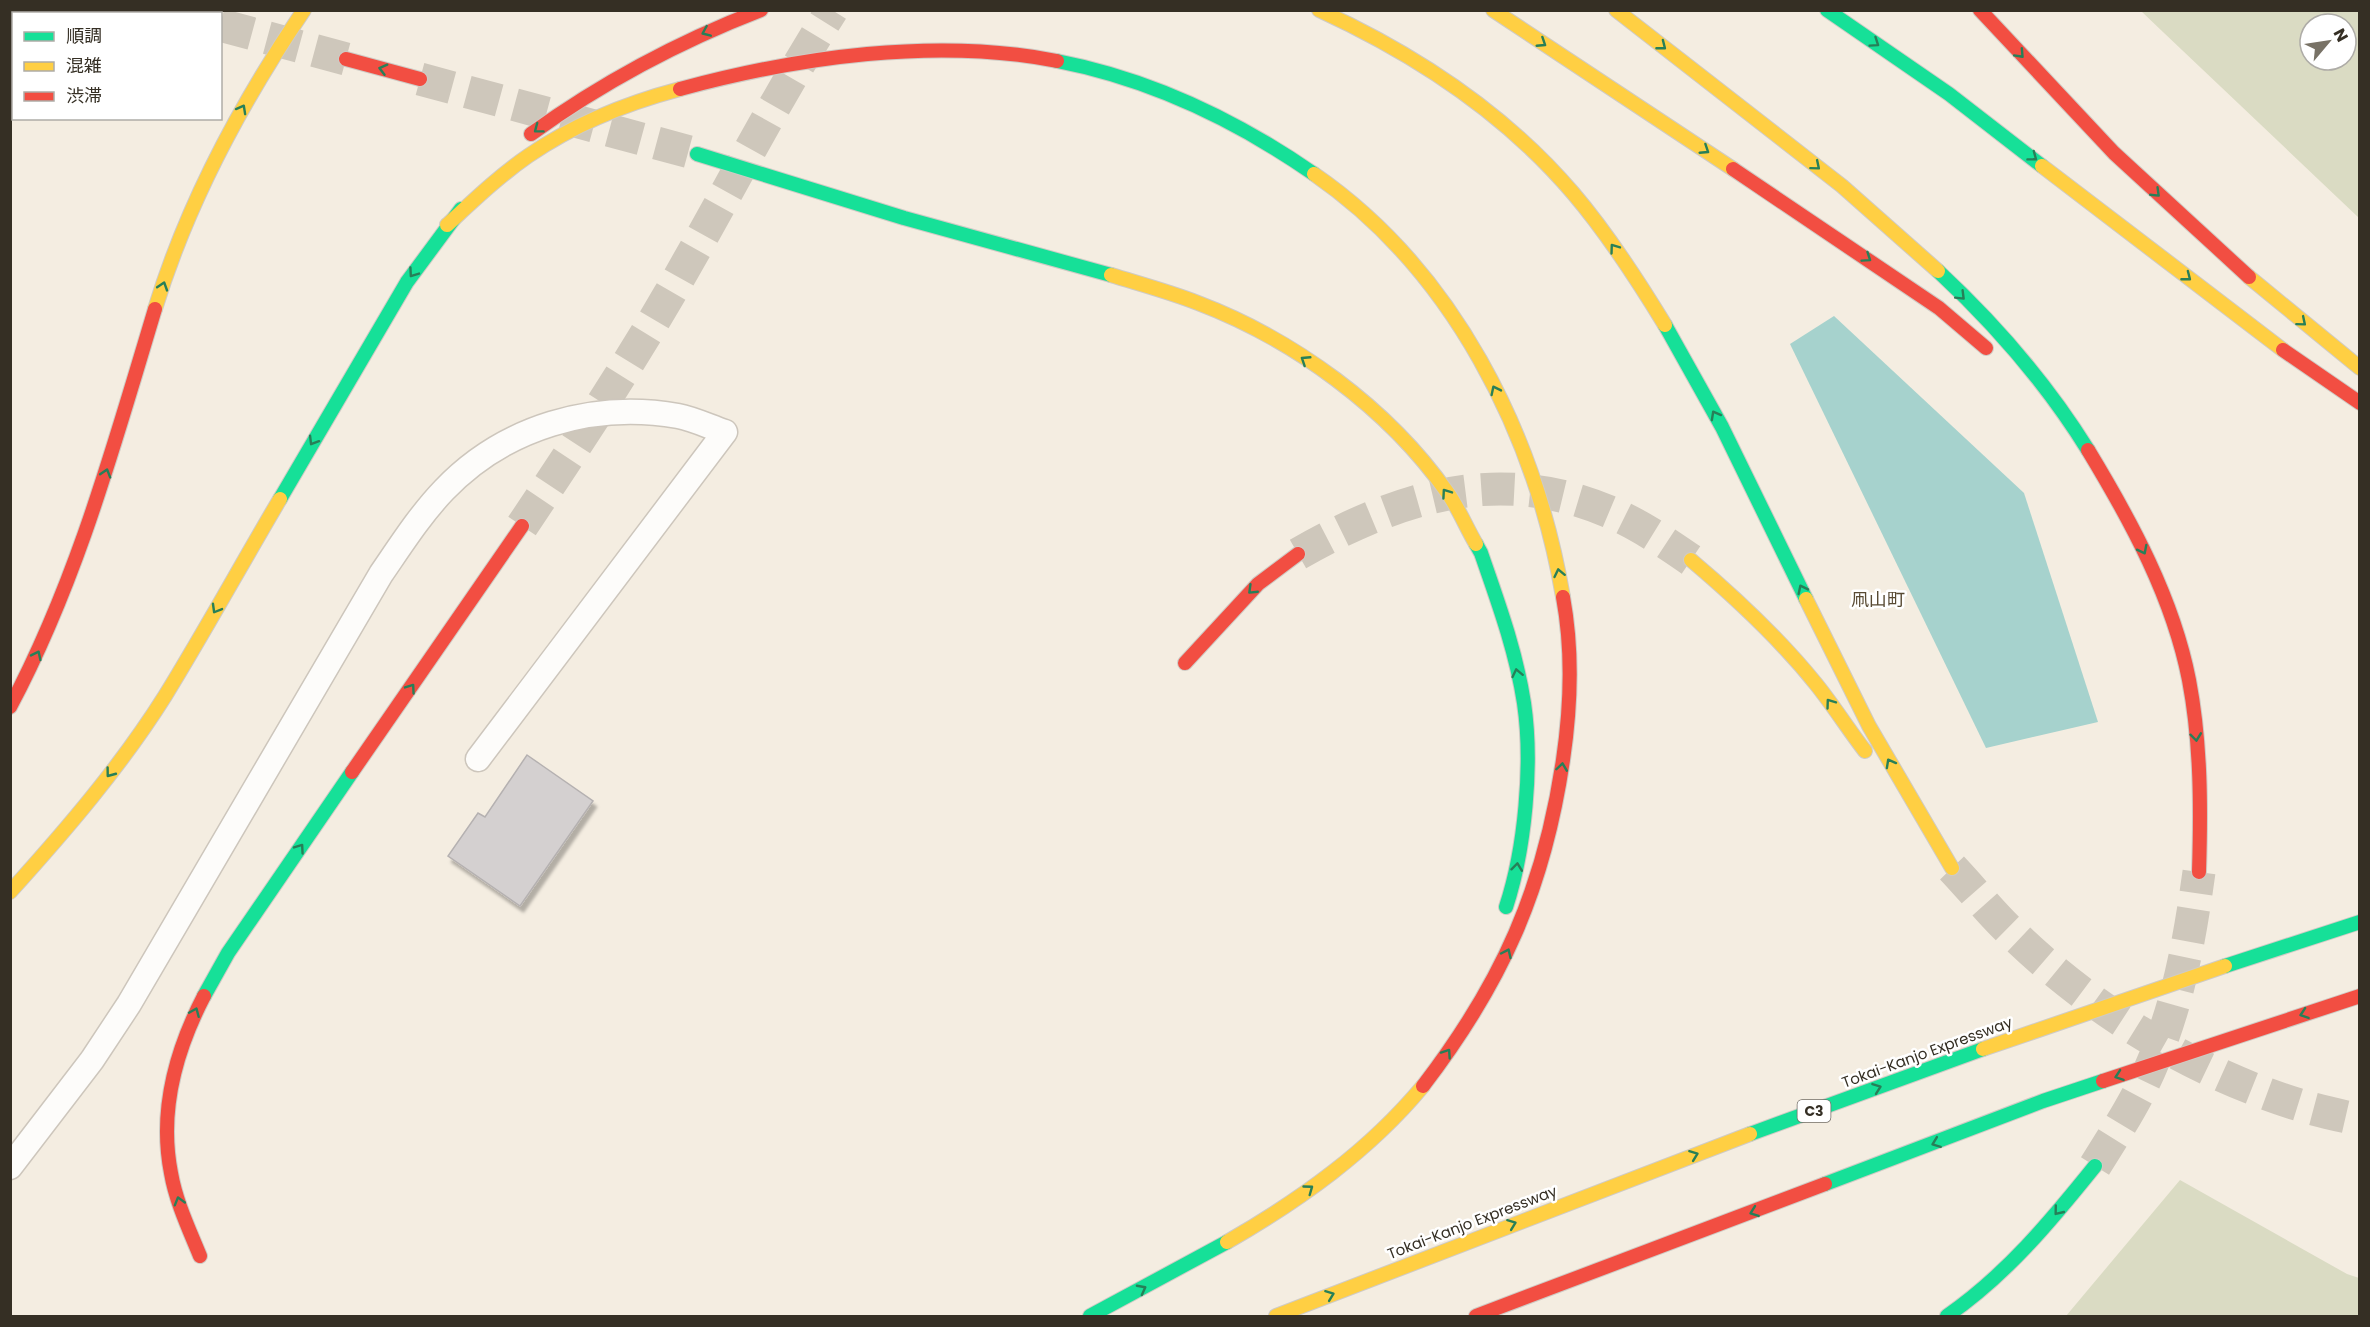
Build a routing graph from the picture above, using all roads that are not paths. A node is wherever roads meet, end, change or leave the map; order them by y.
1 (304, 10) edge
2 (761, 10) edge
3 (1319, 10) edge
4 (1493, 10) edge
5 (1616, 10) edge
6 (1827, 10) edge
7 (1980, 10) edge
8 (346, 59) tunnel mouth
9 (420, 79) tunnel mouth
10 (697, 154) tunnel mouth
11 (447, 225) junction
12 (1998, 359) dead end
13 (2360, 368) edge
14 (2031, 393) dead end
15 (2360, 403) edge
16 (2116, 498) junction
17 (522, 526) tunnel mouth
18 (1298, 554) tunnel mouth
19 (1691, 560) tunnel mouth
20 (1185, 663) dead end
21 (10, 707) edge
22 (478, 759) dead end
23 (2199, 872) tunnel mouth
24 (10, 892) edge
25 (1501, 922) dead end
26 (2360, 922) edge
27 (1490, 955) dead end
28 (2360, 996) edge
29 (1468, 1022) junction
30 (2095, 1166) tunnel mouth
31 (10, 1167) edge
32 (200, 1256) dead end
33 (1090, 1317) edge
34 (1276, 1317) edge
35 (1476, 1317) edge
36 (1947, 1317) edge

21 -> 1 highway
2 -> 11 highway
3 - 19 highway
4 -> 12 highway
5 -> 16 highway
6 -> 15 highway
7 -> 13 highway
9 -> 8 highway
25 -> 10 highway
11 -> 24 highway
29 -> 11 highway
14 - 16 highway
16 -> 23 highway
32 -> 17 highway
18 -> 20 highway
22 - 31 lane
34 -> 26 highway, Tokai-Kanjo Expressway / C3
27 - 29 highway
28 -> 35 highway
33 -> 29 highway
30 -> 36 highway

